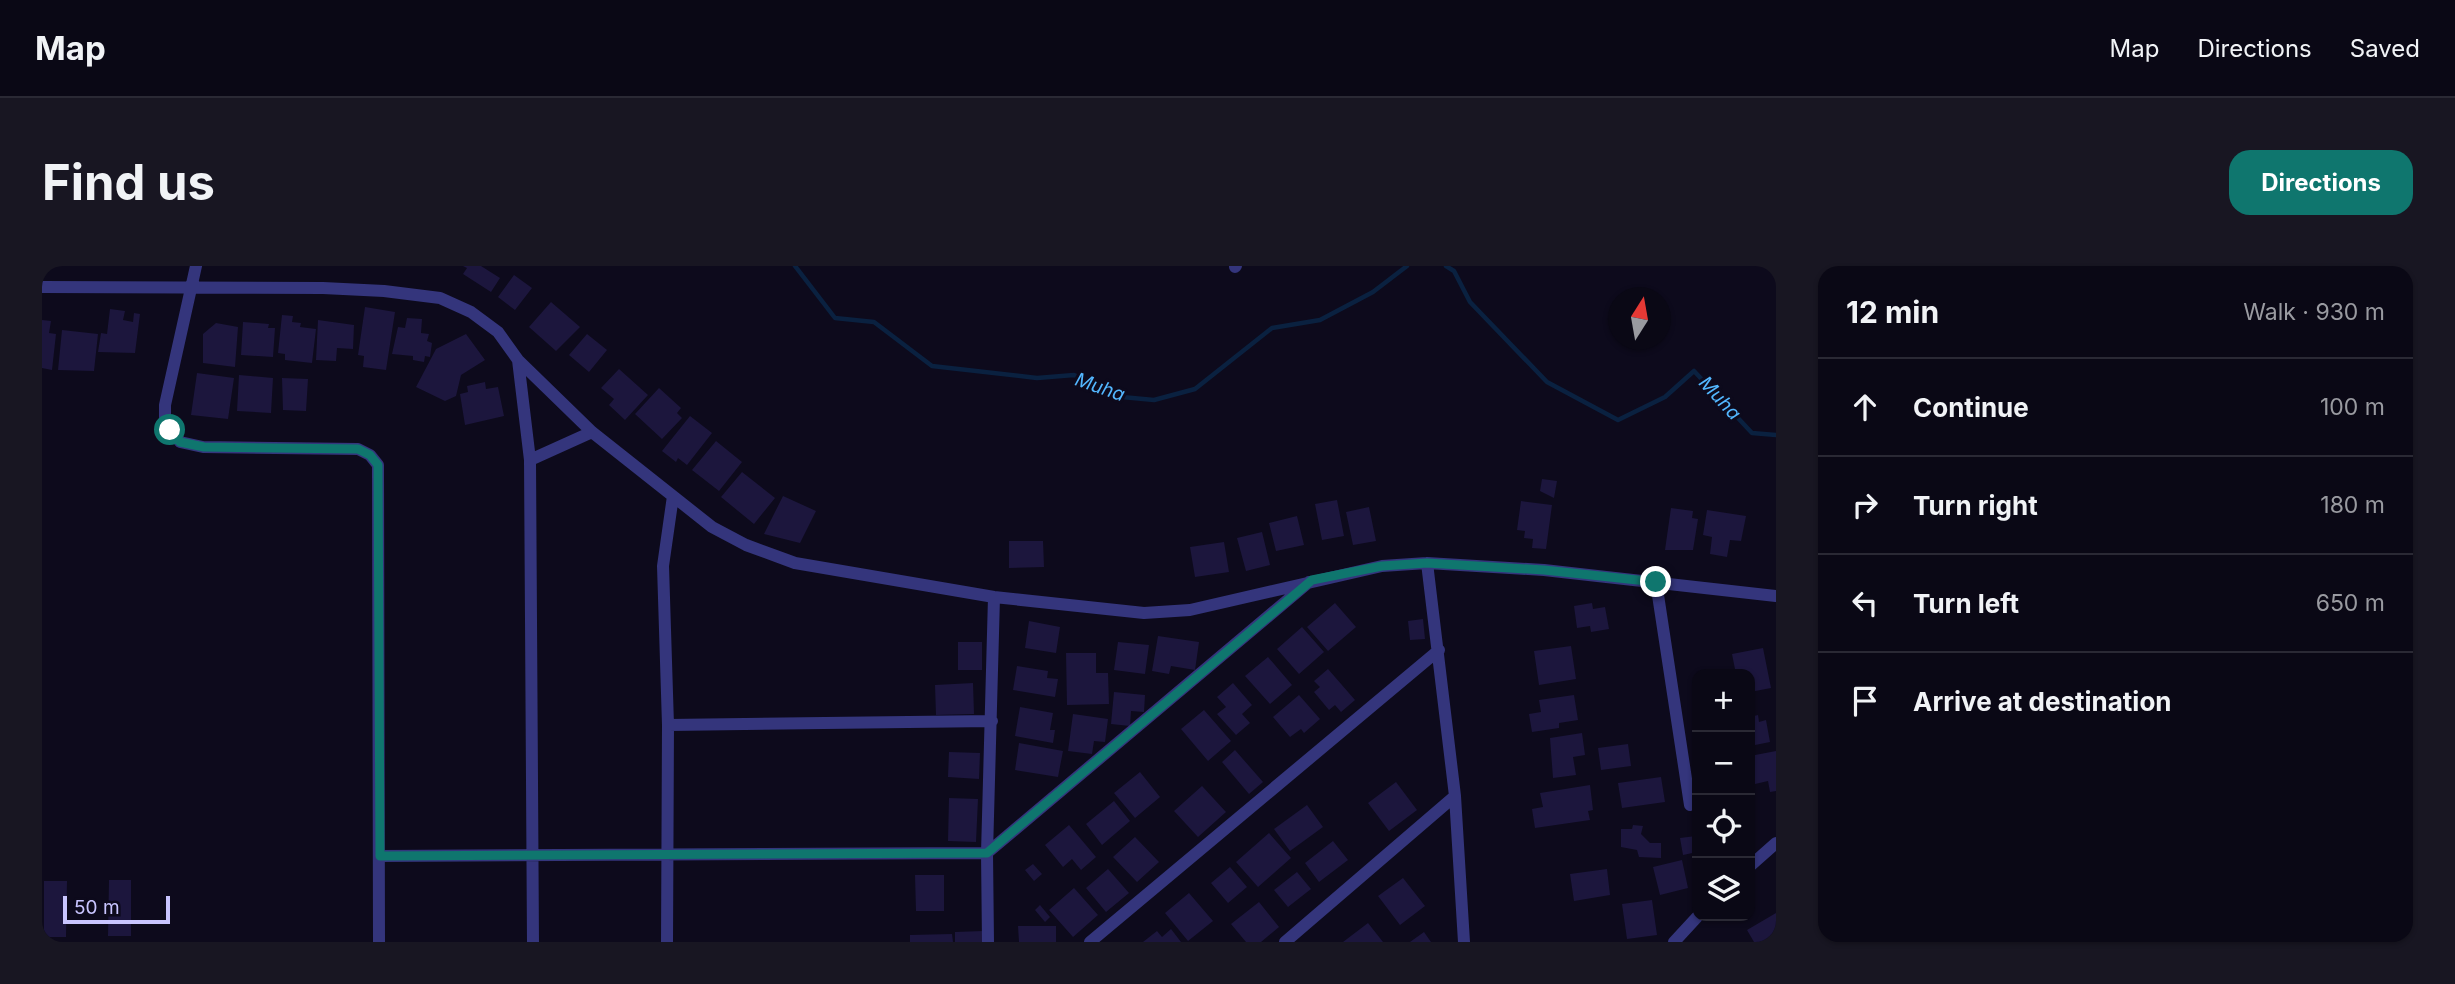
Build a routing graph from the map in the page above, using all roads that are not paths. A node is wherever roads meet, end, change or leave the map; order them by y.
1 (196, 266) edge
2 (42, 287) edge
3 (192, 287) junction
4 (518, 360) junction
5 (592, 432) junction
6 (530, 460) junction
7 (673, 496) junction
8 (1427, 563) junction
9 (1312, 580) junction
10 (1656, 582) junction
11 (1776, 596) edge
12 (994, 597) junction
13 (1439, 650) junction
14 (992, 721) junction
15 (668, 725) junction
16 (1455, 796) junction
17 (1690, 805) dead end
18 (1776, 843) edge
19 (987, 853) junction
20 (667, 855) junction
21 (380, 856) junction
22 (533, 856) junction
23 (1755, 862) edge
24 (1694, 921) edge
25 (379, 942) edge
26 (533, 942) edge
27 (667, 942) edge
28 (988, 942) edge
29 (1090, 942) edge
30 (1285, 942) edge
31 (1464, 942) edge
32 (1674, 942) edge

1 - 3 street
2 - 3 street
3 - 4 street
3 - 21 street
4 - 5 street
4 - 6 street
5 - 6 street
5 - 7 street
6 - 22 street
7 - 12 street
7 - 15 street
8 - 9 street
8 - 10 street
8 - 13 street
9 - 12 street
9 - 19 street
10 - 11 street
10 - 17 street
12 - 14 street
13 - 16 street
13 - 29 street
14 - 15 street
14 - 19 street
15 - 20 street
16 - 30 street
16 - 31 street
18 - 23 street
19 - 20 street
19 - 28 street
20 - 22 street
20 - 27 street
21 - 22 street
21 - 25 street
22 - 26 street
24 - 32 street

